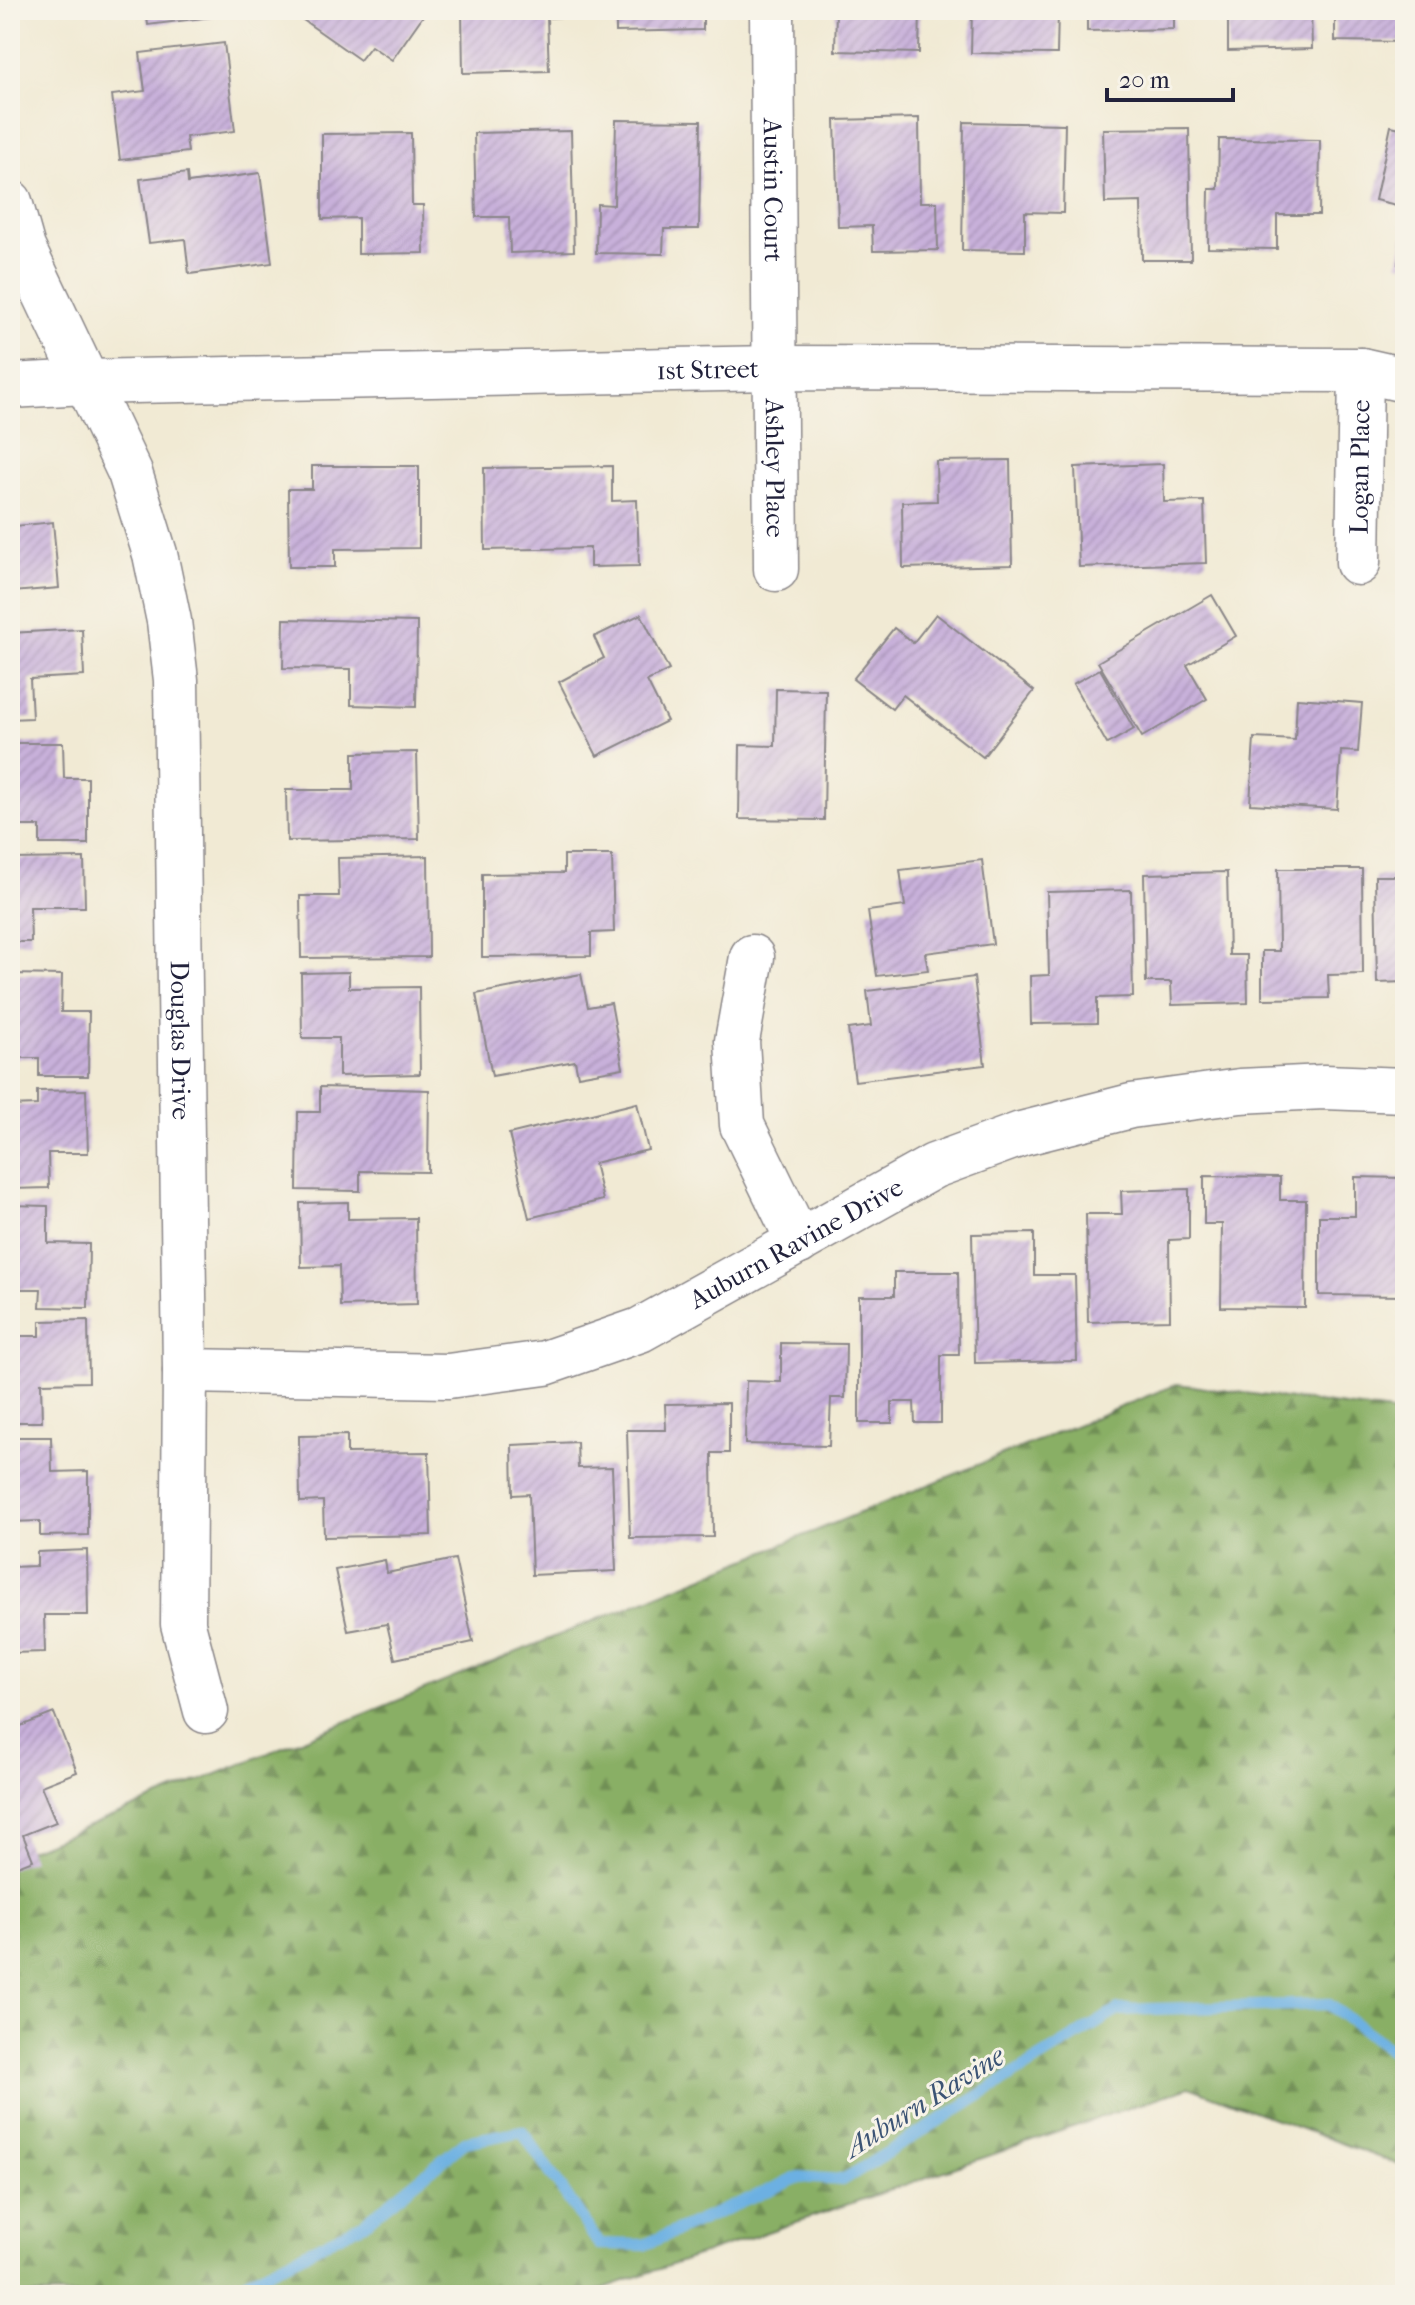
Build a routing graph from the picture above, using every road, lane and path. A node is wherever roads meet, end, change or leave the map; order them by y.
1 (772, 10) edge
2 (10, 202) edge
3 (774, 368) junction
4 (1361, 370) junction
5 (1405, 380) edge
6 (86, 382) junction
7 (10, 386) edge
8 (1358, 563) dead end
9 (776, 569) dead end
10 (752, 957) dead end
11 (1405, 1090) edge
12 (799, 1242) junction
13 (185, 1371) junction
14 (206, 1711) dead end

1 - 3 street, Austin Court
2 - 6 street, Douglas Drive
3 - 4 street, 1st Street
3 - 6 street, 1st Street
3 - 9 street, Ashley Place
4 - 5 street, 1st Street
4 - 8 street, Logan Place
6 - 7 street, 1st Street
6 - 13 street, Douglas Drive
10 - 12 street
11 - 12 street, Auburn Ravine Drive
12 - 13 street, Auburn Ravine Drive
13 - 14 street, Douglas Drive

